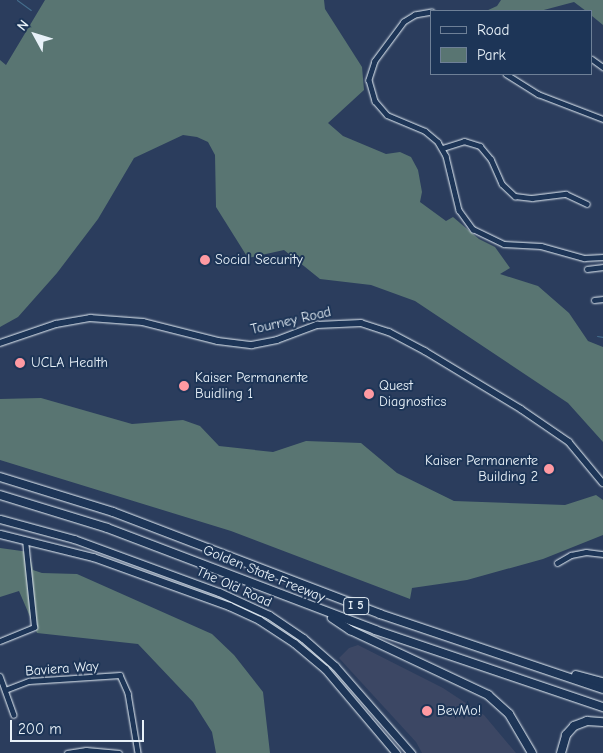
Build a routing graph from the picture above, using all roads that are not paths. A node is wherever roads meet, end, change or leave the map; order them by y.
1 (430, 12) edge
2 (508, 75) edge
3 (515, 75) edge
4 (512, 78) junction
5 (603, 119) edge
6 (443, 148) junction
7 (587, 204) dead end
8 (603, 257) edge
9 (603, 267) edge
10 (588, 269) dead end
11 (603, 299) edge
12 (594, 300) dead end
13 (0, 343) edge
14 (0, 477) edge
15 (603, 483) edge
16 (0, 495) edge
17 (0, 519) edge
18 (0, 534) edge
19 (25, 538) junction
20 (603, 554) edge
21 (557, 563) dead end
22 (323, 611) junction
23 (0, 641) edge
24 (534, 666) junction
25 (0, 676) edge
26 (603, 682) edge
27 (603, 689) edge
28 (5, 690) junction
29 (603, 707) edge
30 (14, 715) dead end
31 (603, 722) edge
32 (67, 753) edge
33 (119, 753) edge
34 (138, 753) edge
35 (396, 753) edge
36 (411, 753) edge
37 (532, 753) edge
38 (561, 753) edge

1 - 6 street
2 - 4 street
3 - 4 street
4 - 5 street
6 - 7 street
6 - 8 street
9 - 10 street
11 - 12 street
13 - 15 street, Tourney Road
14 - 24 highway, Golden State Freeway / I 5
16 - 22 highway, Golden State Freeway / I 5
17 - 36 main road, The Old Road
18 - 19 main road, The Old Road
19 - 23 street
19 - 35 main road, The Old Road
20 - 21 street
22 - 29 highway, Golden State Freeway / I 5
22 - 37 highway
24 - 26 highway
24 - 27 highway, Golden State Freeway / I 5
25 - 28 street
28 - 30 street
28 - 34 street, Baviera Way
31 - 38 highway
32 - 33 street

